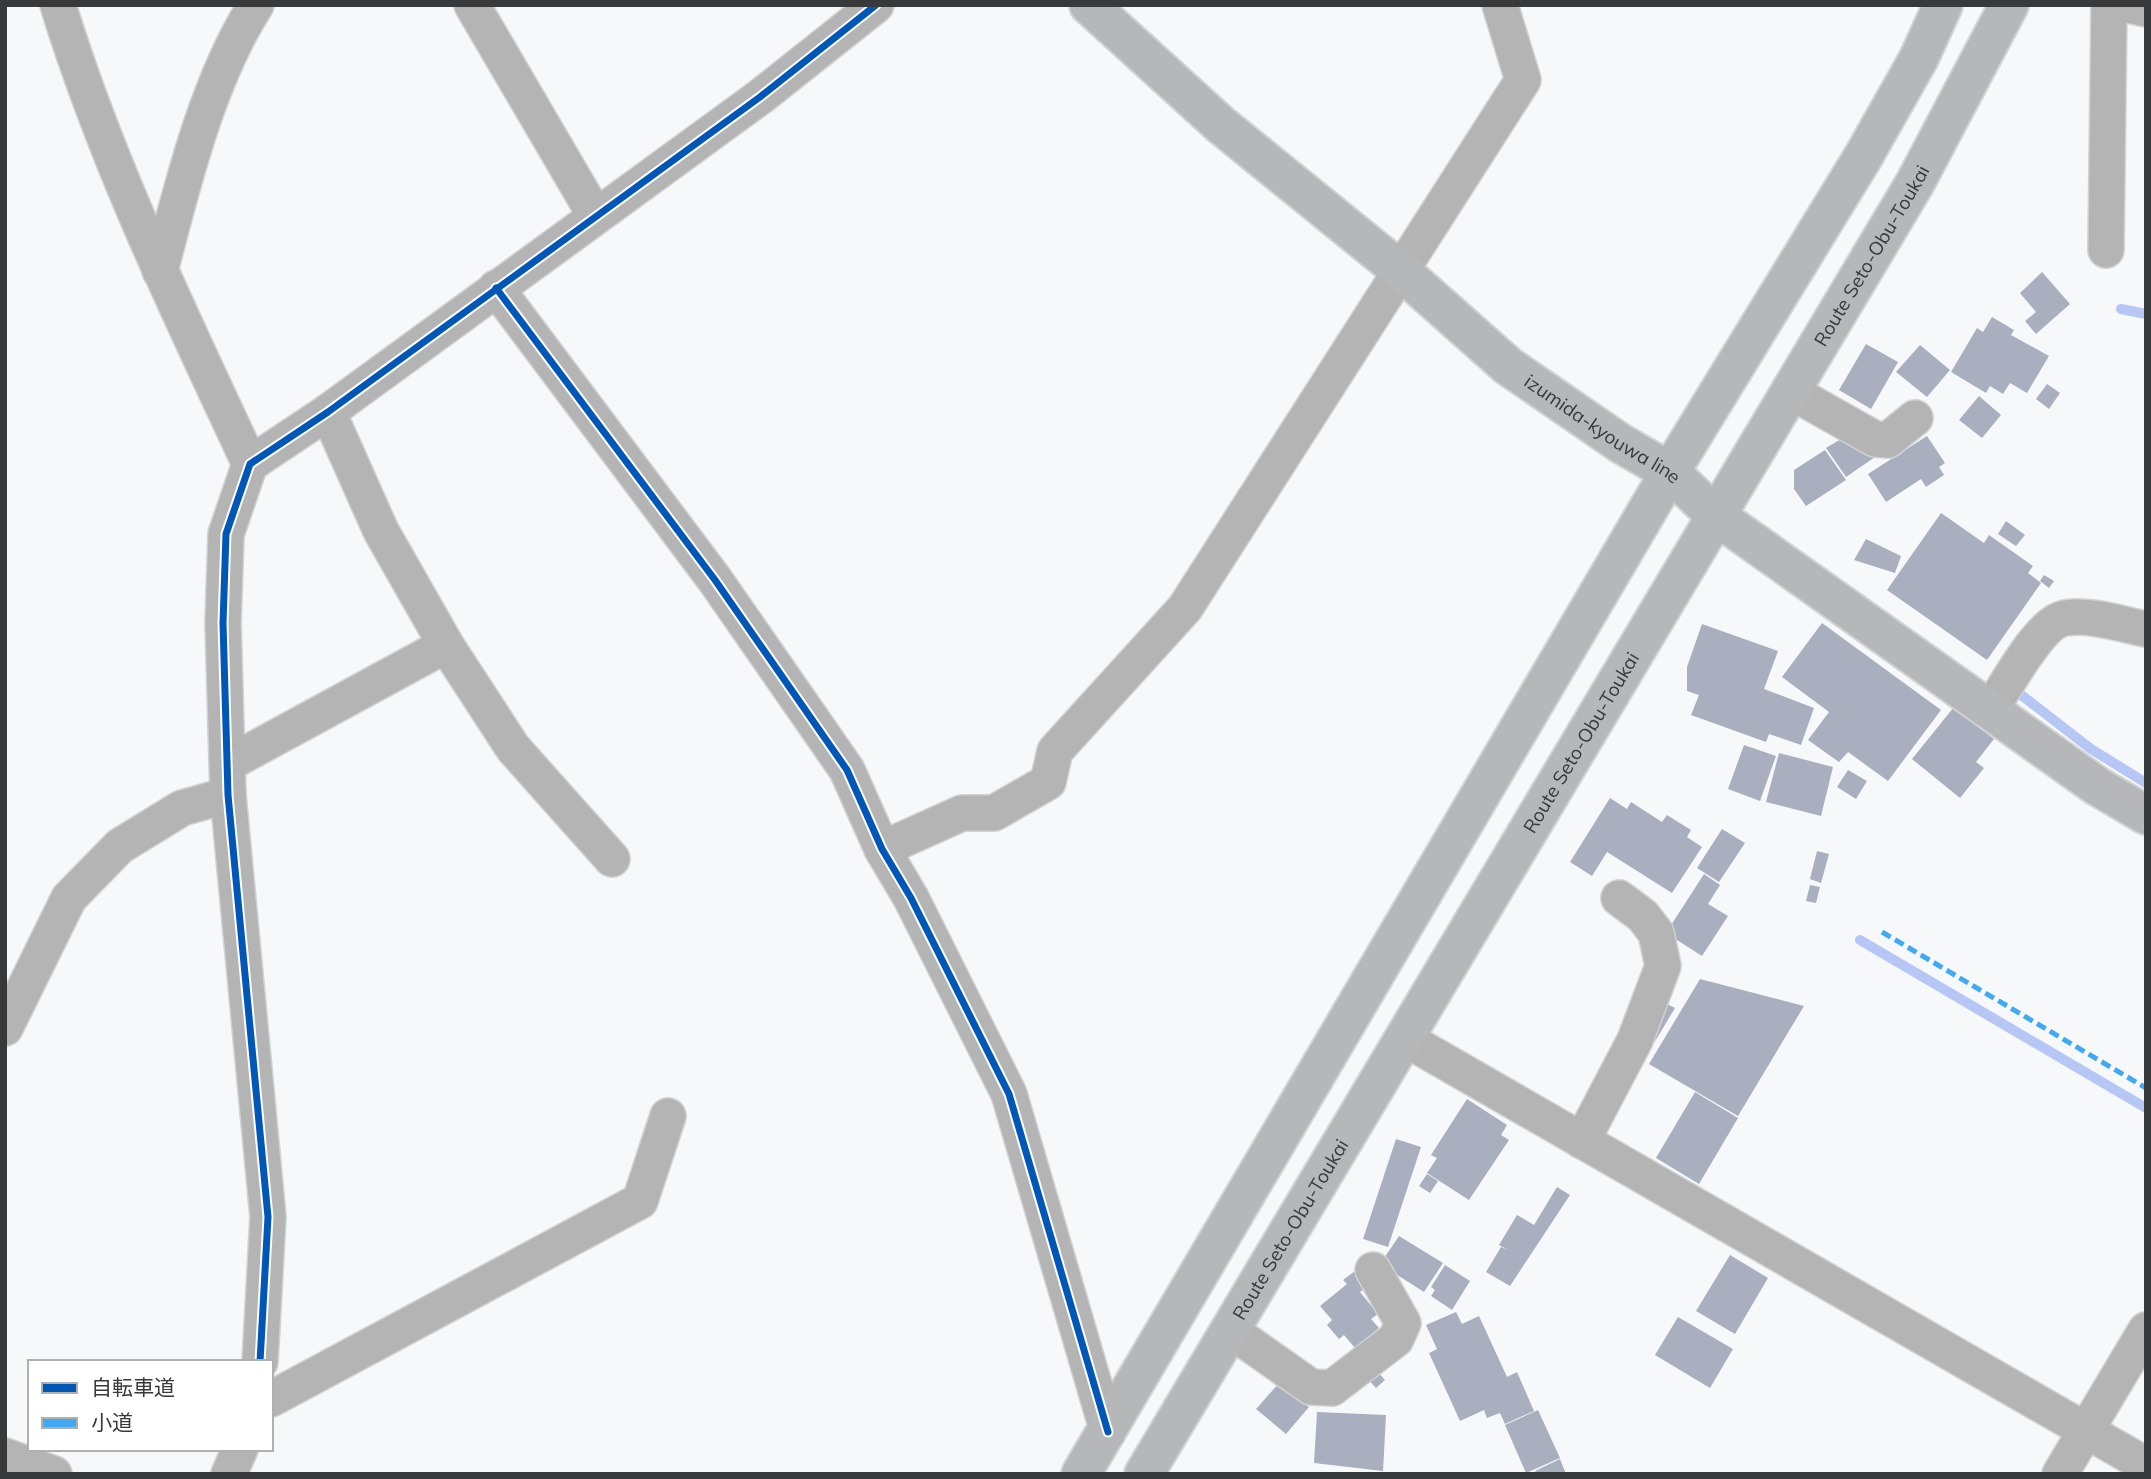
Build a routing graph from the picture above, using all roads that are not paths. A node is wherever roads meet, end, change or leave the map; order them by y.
1 (58, 5) edge
2 (256, 5) edge
3 (472, 5) edge
4 (876, 5) edge
5 (1089, 5) edge
6 (1500, 5) edge
7 (1943, 5) edge
8 (2009, 5) edge
9 (2109, 5) edge
10 (2128, 5) edge
11 (2146, 9) edge
12 (595, 215) junction
13 (2106, 250) dead end
14 (160, 271) junction
15 (1401, 271) junction
16 (496, 288) junction
17 (1790, 391) junction
18 (328, 412) junction
19 (1915, 418) dead end
20 (250, 464) junction
21 (1671, 472) junction
22 (1715, 515) junction
23 (2146, 629) edge
24 (446, 645) junction
25 (1990, 710) junction
26 (229, 779) junction
27 (2146, 815) edge
28 (882, 849) junction
29 (612, 859) dead end
30 (1619, 898) dead end
31 (5, 1028) edge
32 (1404, 1038) junction
33 (668, 1116) dead end
34 (1582, 1141) junction
35 (1373, 1270) dead end
36 (1230, 1330) junction
37 (2146, 1330) edge
38 (260, 1360) edge
39 (273, 1398) edge
40 (2087, 1429) junction
41 (1108, 1432) junction
42 (239, 1451) edge
43 (5, 1456) edge
44 (2146, 1465) edge
45 (54, 1474) edge
46 (229, 1474) edge
47 (1081, 1474) edge
48 (1144, 1474) edge
49 (2060, 1474) edge

1 - 14 street
2 - 14 street
3 - 12 street
4 - 12 street
5 - 15 main road, izumida-kyouwa line
6 - 15 street
7 - 21 main road
8 - 17 main road, Route Seto-Obu-Toukai
9 - 13 street
10 - 11 street
12 - 16 street
14 - 20 street
15 - 21 main road, izumida-kyouwa line
15 - 28 street
16 - 18 street
16 - 28 street
17 - 19 street
17 - 22 main road, Route Seto-Obu-Toukai
18 - 20 street
18 - 24 street
20 - 26 street
21 - 22 main road, izumida-kyouwa line
21 - 41 main road
22 - 25 main road, izumida-kyouwa line
22 - 32 main road, Route Seto-Obu-Toukai
23 - 25 street
24 - 26 street
24 - 29 street
25 - 27 main road, izumida-kyouwa line
26 - 31 street
26 - 38 street
28 - 41 street
30 - 34 street
32 - 34 street
32 - 36 main road, Route Seto-Obu-Toukai
33 - 39 street
34 - 40 street
35 - 36 street
36 - 48 main road, Route Seto-Obu-Toukai
37 - 40 street
40 - 44 street
40 - 49 street
41 - 47 main road
42 - 46 street
43 - 45 street

